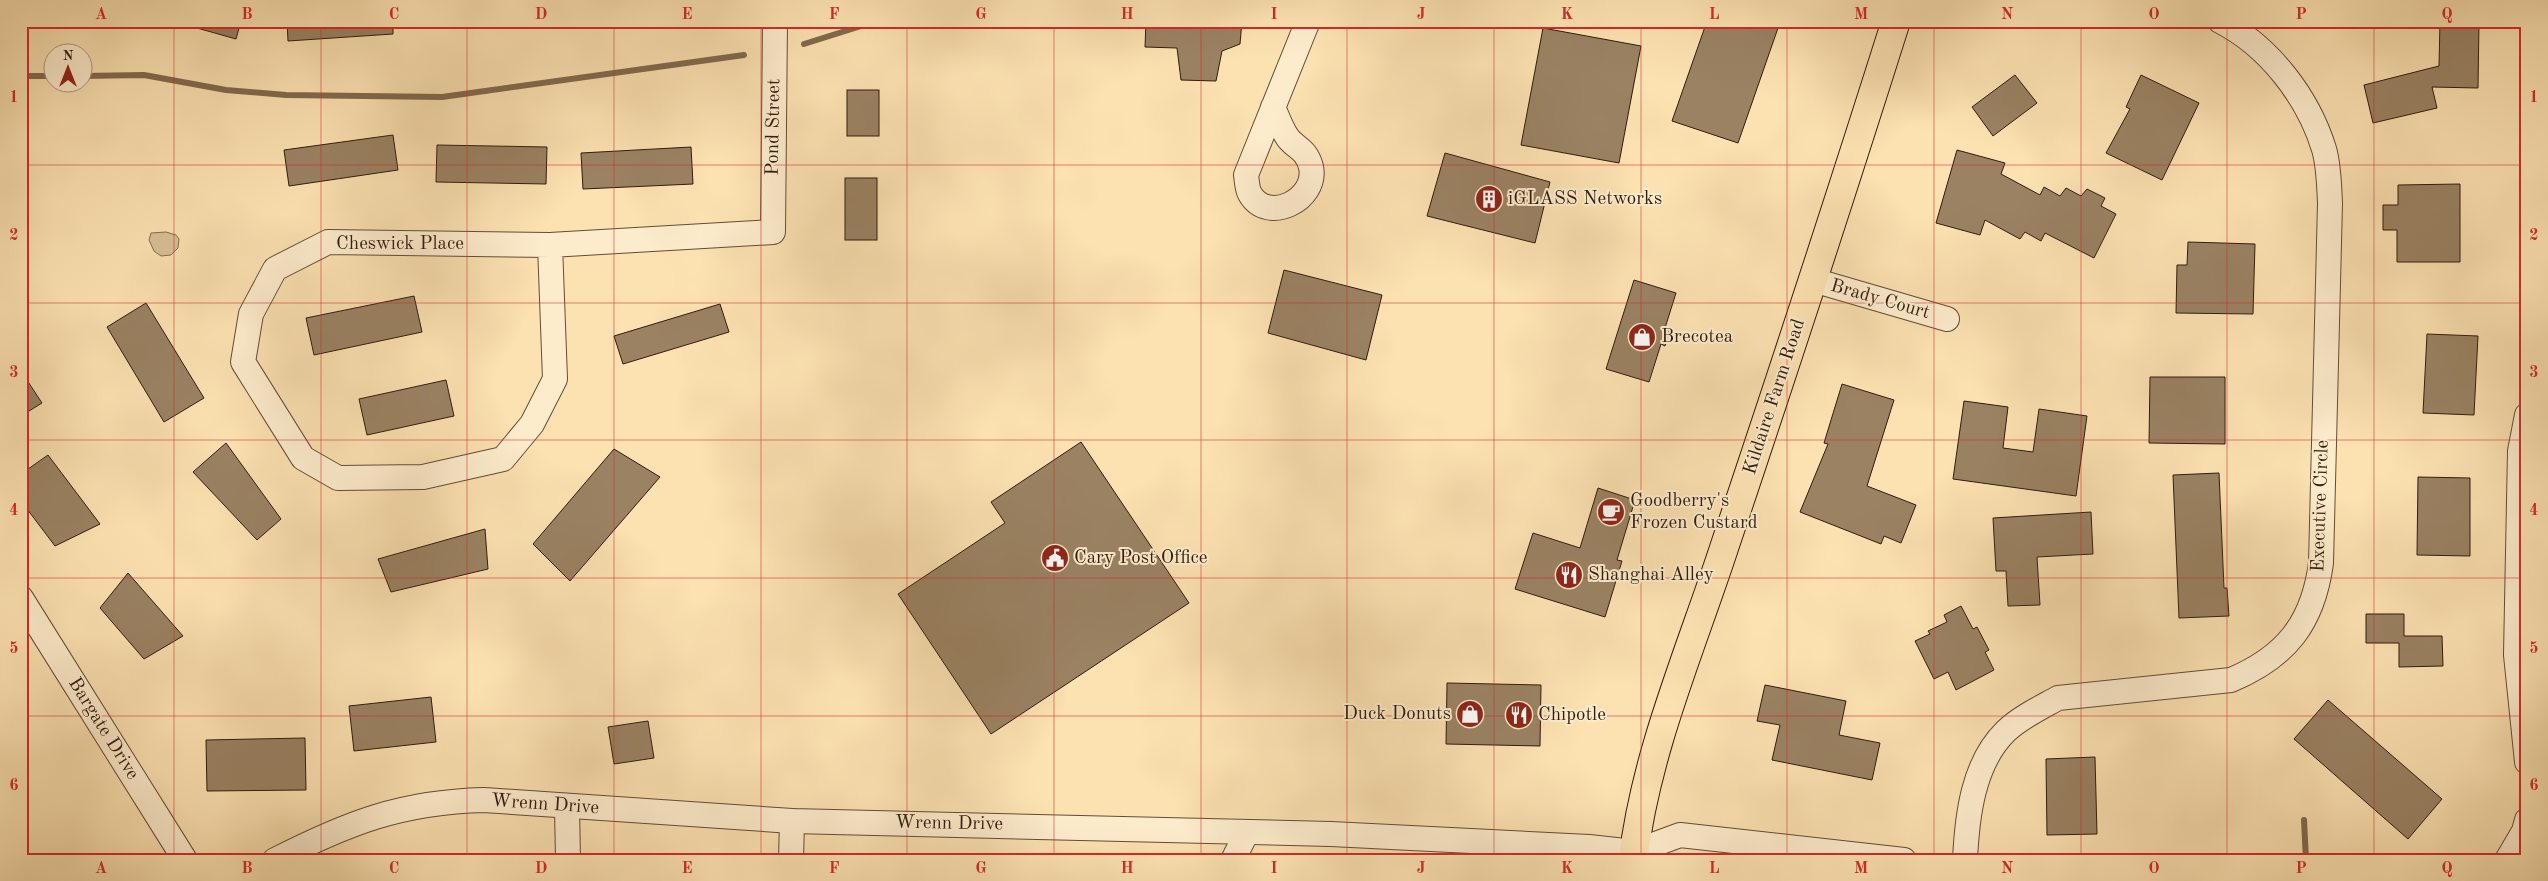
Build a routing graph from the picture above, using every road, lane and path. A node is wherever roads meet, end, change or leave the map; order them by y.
1 (775, 21) edge
2 (1308, 21) edge
3 (1896, 21) edge
4 (2220, 21) edge
5 (1273, 107) dead end
6 (773, 232) joint
7 (550, 245) junction
8 (1813, 280) junction
9 (1947, 319) dead end
10 (2527, 414) edge
11 (21, 598) edge
12 (2527, 762) edge
13 (567, 806) junction
14 (2527, 820) edge
15 (792, 821) junction
16 (1247, 832) junction
17 (1639, 857) edge
18 (185, 860) edge
19 (275, 860) edge
20 (568, 860) edge
21 (791, 860) edge
22 (1233, 860) edge
23 (1904, 860) edge
24 (1965, 860) edge
25 (2507, 860) edge

1 - 6 street, Pond Street
2 - 5 street
3 - 8 main road, Kildaire Farm Road
4 - 24 street, Executive Circle
6 - 7 street, Cheswick Place
7 - 7 street, Cheswick Place
8 - 9 street, Brady Court
8 - 17 main road, Kildaire Farm Road
10 - 12 street
11 - 18 street, Bargate Drive
13 - 15 street, Wrenn Drive
13 - 19 street, Wrenn Drive
13 - 20 street
14 - 25 street
15 - 16 street, Wrenn Drive
15 - 21 street
16 - 17 street, Wrenn Drive
16 - 22 street
17 - 23 street

